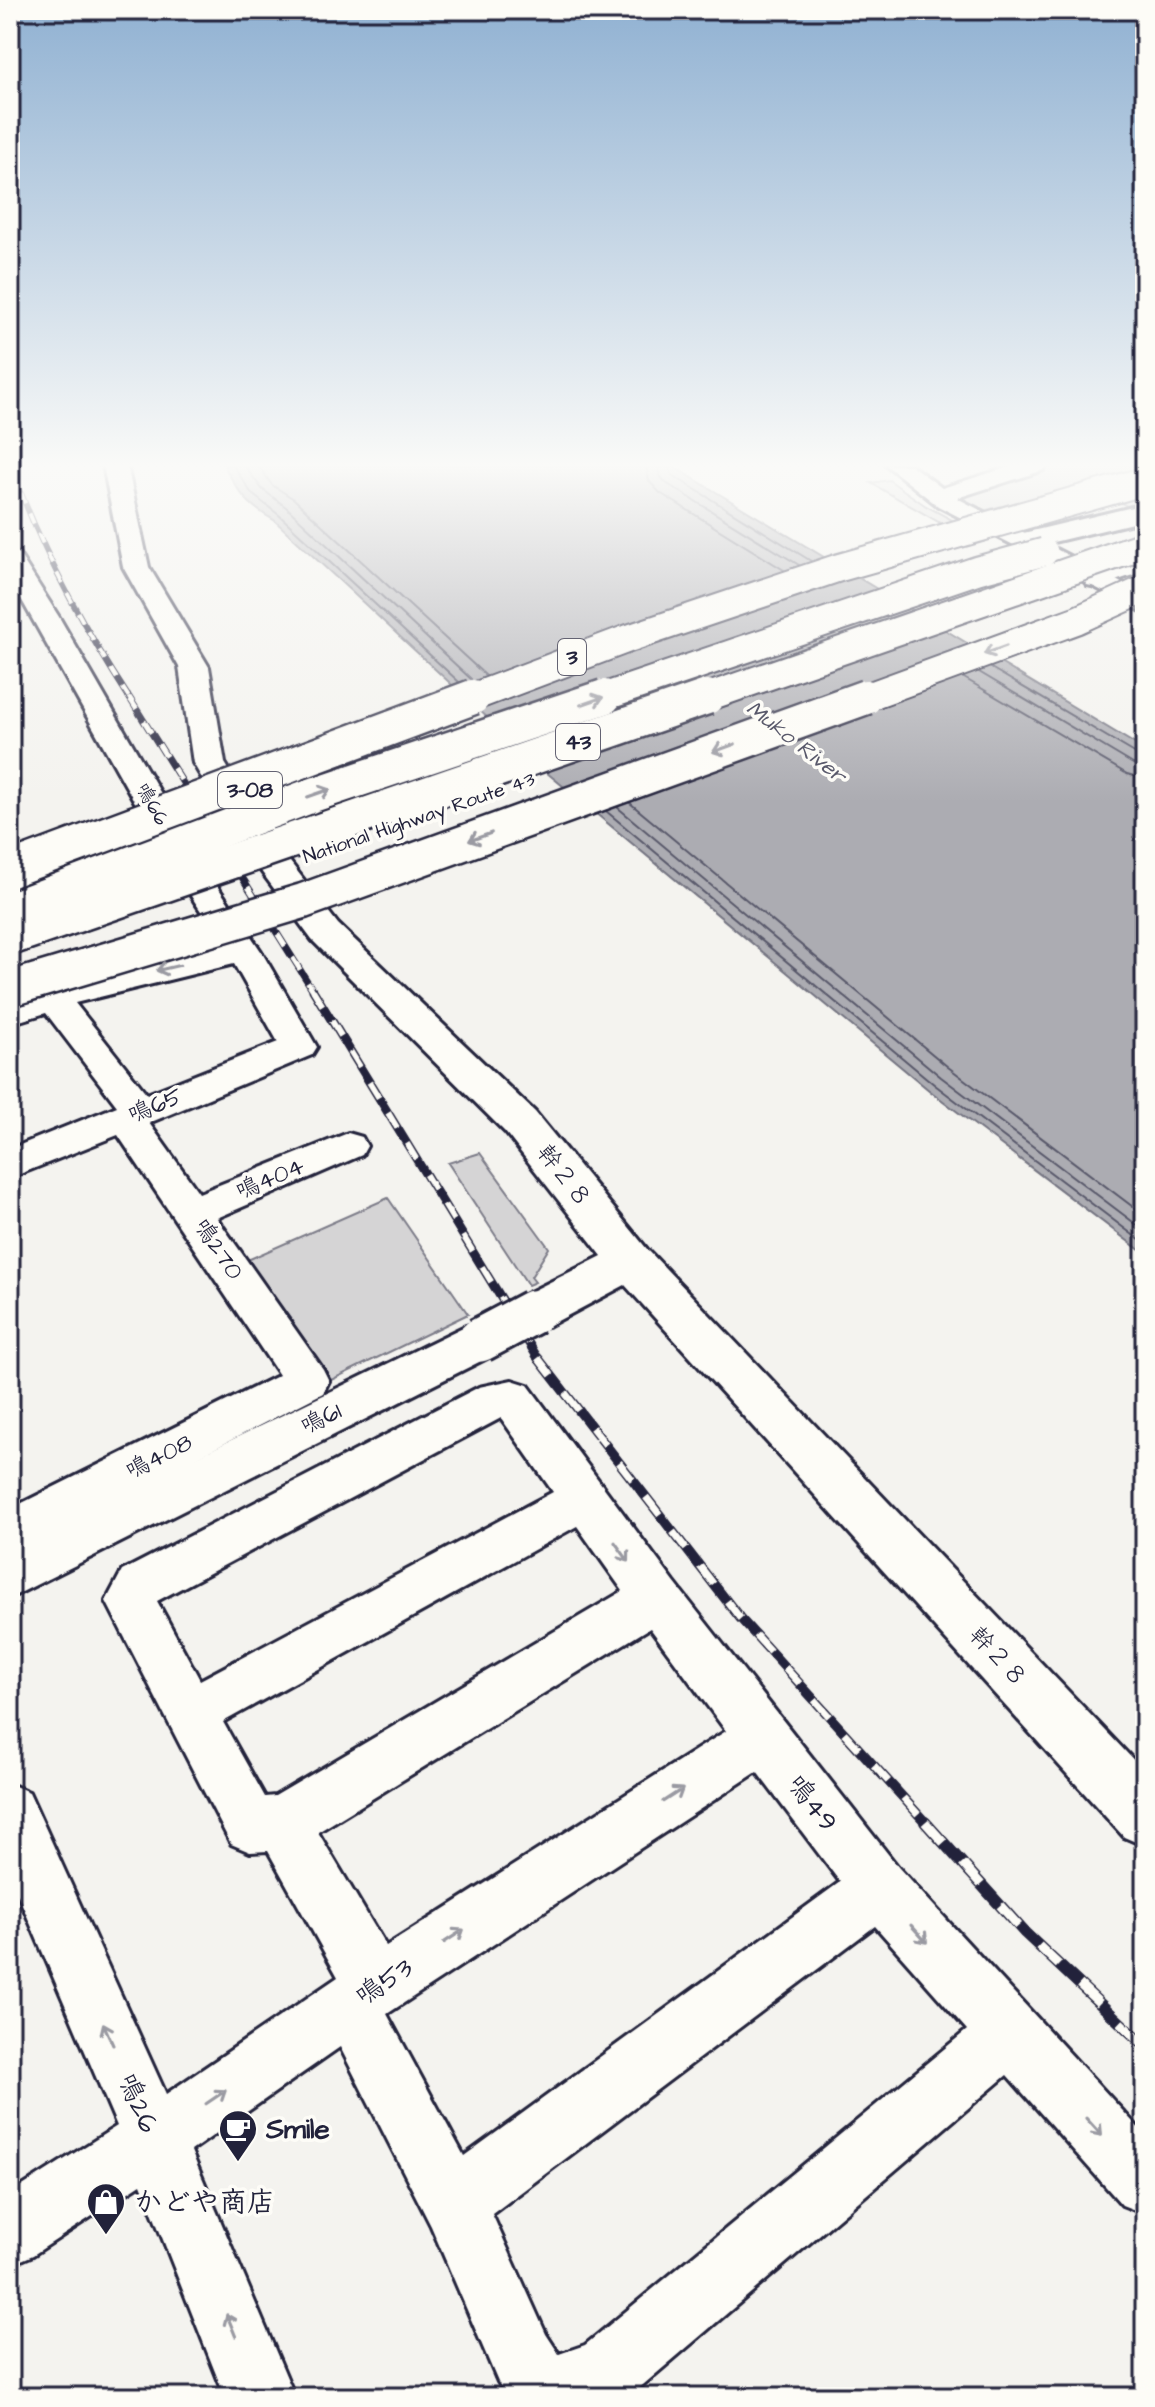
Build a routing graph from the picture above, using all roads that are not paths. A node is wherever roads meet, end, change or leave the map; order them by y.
1 (21, 577) edge
2 (142, 577) edge
3 (802, 577) edge
4 (810, 577) edge
5 (958, 577) edge
6 (1052, 577) edge
7 (1093, 577) edge
8 (1101, 577) edge
9 (1145, 589) edge
10 (1145, 605) edge
11 (489, 692) junction
12 (181, 856) junction
13 (10, 868) edge
14 (10, 886) edge
15 (10, 909) edge
16 (216, 909) junction
17 (10, 938) edge
18 (244, 951) junction
19 (10, 961) edge
20 (10, 990) edge
21 (54, 999) junction
22 (10, 1013) edge
23 (299, 1047) joint
24 (134, 1115) junction
25 (348, 1146) dead end
26 (10, 1164) edge
27 (193, 1212) junction
28 (631, 1261) junction
29 (307, 1381) joint
30 (583, 1499) junction
31 (10, 1532) edge
32 (10, 1574) edge
33 (656, 1598) junction
34 (191, 1712) junction
35 (762, 1738) junction
36 (10, 1811) edge
37 (1145, 1816) edge
38 (282, 1823) junction
39 (879, 1888) junction
40 (363, 1995) junction
41 (1009, 2034) junction
42 (154, 2139) junction
43 (1145, 2182) edge
44 (454, 2203) junction
45 (10, 2232) edge
46 (546, 2396) edge
47 (260, 2397) edge

1 - 12 street, 鳴66
2 - 28 main road, 幹２８
3 - 13 main road, 3, bridge
4 - 11 main road, 3, bridge
15 -> 5 main road, bridge
6 - 17 main road, National Highway Route 43 / 43, bridge
7 - 10 street
8 - 19 main road, National Highway Route 43 / 43
9 -> 20 main road, bridge
11 - 13 main road, 3, bridge
11 - 14 main road, 3-08, bridge
12 - 15 street
12 - 16 street, 鳴66
16 - 18 street, 鳴66
16 - 20 street
18 -> 21 street
18 - 23 street, 鳴66
21 - 22 street
21 - 24 street, 鳴270
23 - 24 street, 鳴65
24 - 26 street, 鳴65
24 - 27 street, 鳴270
25 - 27 street, 鳴404
27 - 29 street, 鳴270
28 - 32 main road, 鳴61, bridge
28 - 37 main road, 幹２８
29 - 31 street, 鳴408
30 -> 33 street, 鳴49
30 - 34 street
30 - 34 street, 鳴49
33 - 35 street, 鳴49
33 - 38 street
34 - 38 street
35 - 39 street, 鳴49
40 -> 35 street, 鳴53
42 -> 36 street, 鳴26
38 - 40 street
39 -> 41 street, 鳴49
39 - 44 street
42 -> 40 street, 鳴53
40 - 44 street
41 -> 43 street, 鳴49
41 - 46 street
42 - 45 street, 鳴53
47 -> 42 street, 鳴26
44 - 46 street

